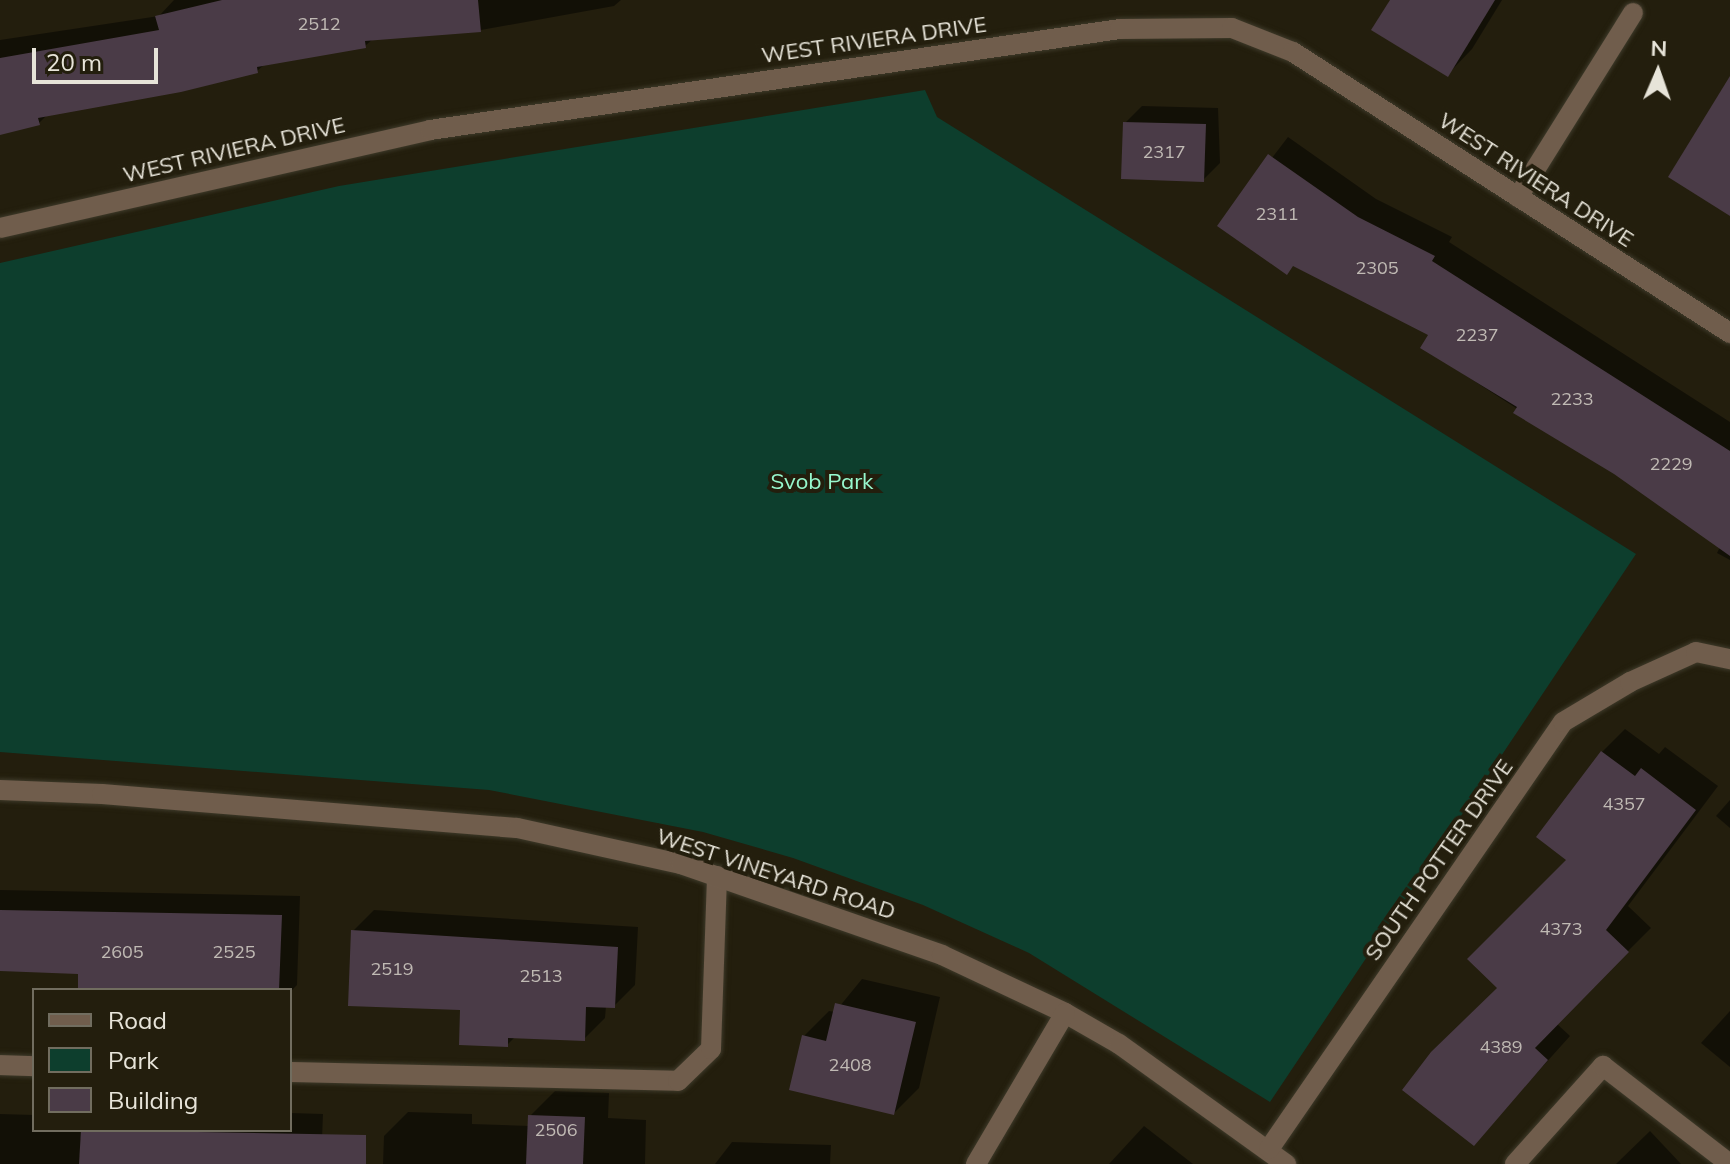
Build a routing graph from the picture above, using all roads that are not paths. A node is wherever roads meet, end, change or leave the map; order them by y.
1 (1633, 13) dead end
2 (1518, 197) junction
3 (0, 228) edge
4 (1730, 333) edge
5 (1730, 659) edge
6 (0, 790) edge
7 (717, 876) junction
8 (1065, 1013) junction
9 (0, 1065) edge
10 (32, 1066) edge
11 (292, 1072) edge
12 (1269, 1149) junction
13 (976, 1164) edge
14 (1286, 1164) edge
15 (1515, 1164) edge
16 (1730, 1164) edge

1 - 2 street
2 - 3 street, WEST RIVIERA DRIVE
2 - 4 street, WEST RIVIERA DRIVE
5 - 12 street, SOUTH POTTER DRIVE
6 - 7 street, WEST VINEYARD ROAD
7 - 8 street, WEST VINEYARD ROAD
7 - 11 street
8 - 12 street, WEST VINEYARD ROAD
8 - 13 street
9 - 10 street
12 - 14 street, WEST VINEYARD ROAD
15 - 16 street

